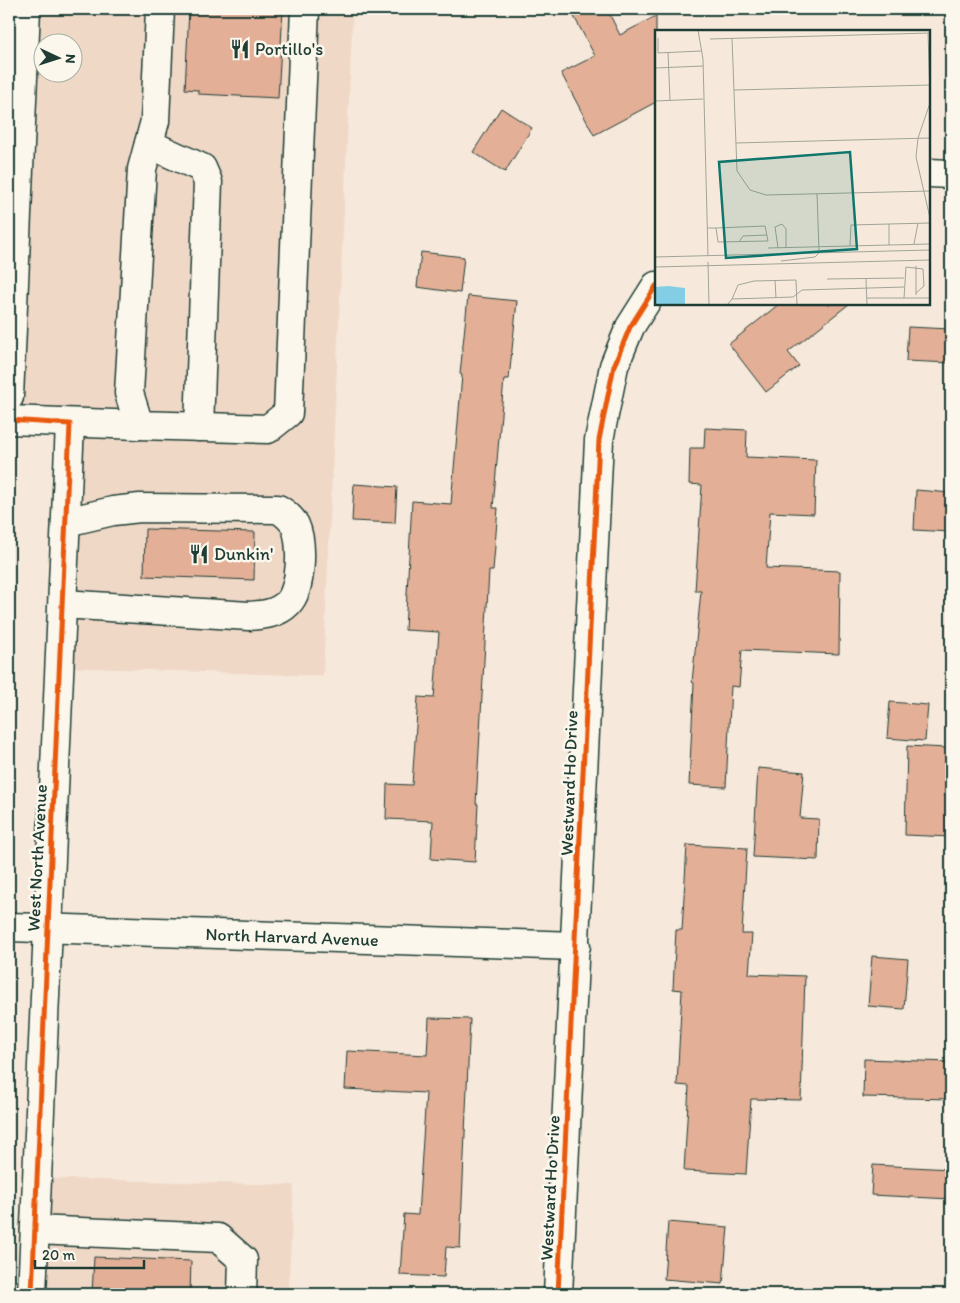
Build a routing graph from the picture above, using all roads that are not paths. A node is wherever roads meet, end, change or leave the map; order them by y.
1 (26, 9) edge
2 (160, 9) edge
3 (305, 9) edge
4 (149, 144) junction
5 (930, 173) edge
6 (951, 174) edge
7 (655, 288) edge
8 (9, 396) edge
9 (9, 420) edge
10 (70, 424) junction
11 (139, 425) junction
12 (199, 427) junction
13 (66, 522) junction
14 (62, 604) junction
15 (9, 927) edge
16 (48, 929) junction
17 (576, 946) junction
18 (34, 1230) junction
19 (32, 1294) edge
20 (242, 1294) edge
21 (558, 1294) edge

1 - 8 street
2 - 4 street
3 - 12 street
4 - 11 street
4 - 12 street
5 - 6 street
7 - 17 street, Westward Ho Drive
9 - 10 street
10 - 11 street
10 - 13 street, West North Avenue
11 - 12 street
13 - 14 street, West North Avenue
13 - 14 street
14 - 16 street, West North Avenue
15 - 16 street, North Harvard Avenue
16 - 17 street, North Harvard Avenue
16 - 18 street, West North Avenue
17 - 21 street, Westward Ho Drive
18 - 19 street, West North Avenue
18 - 20 street

